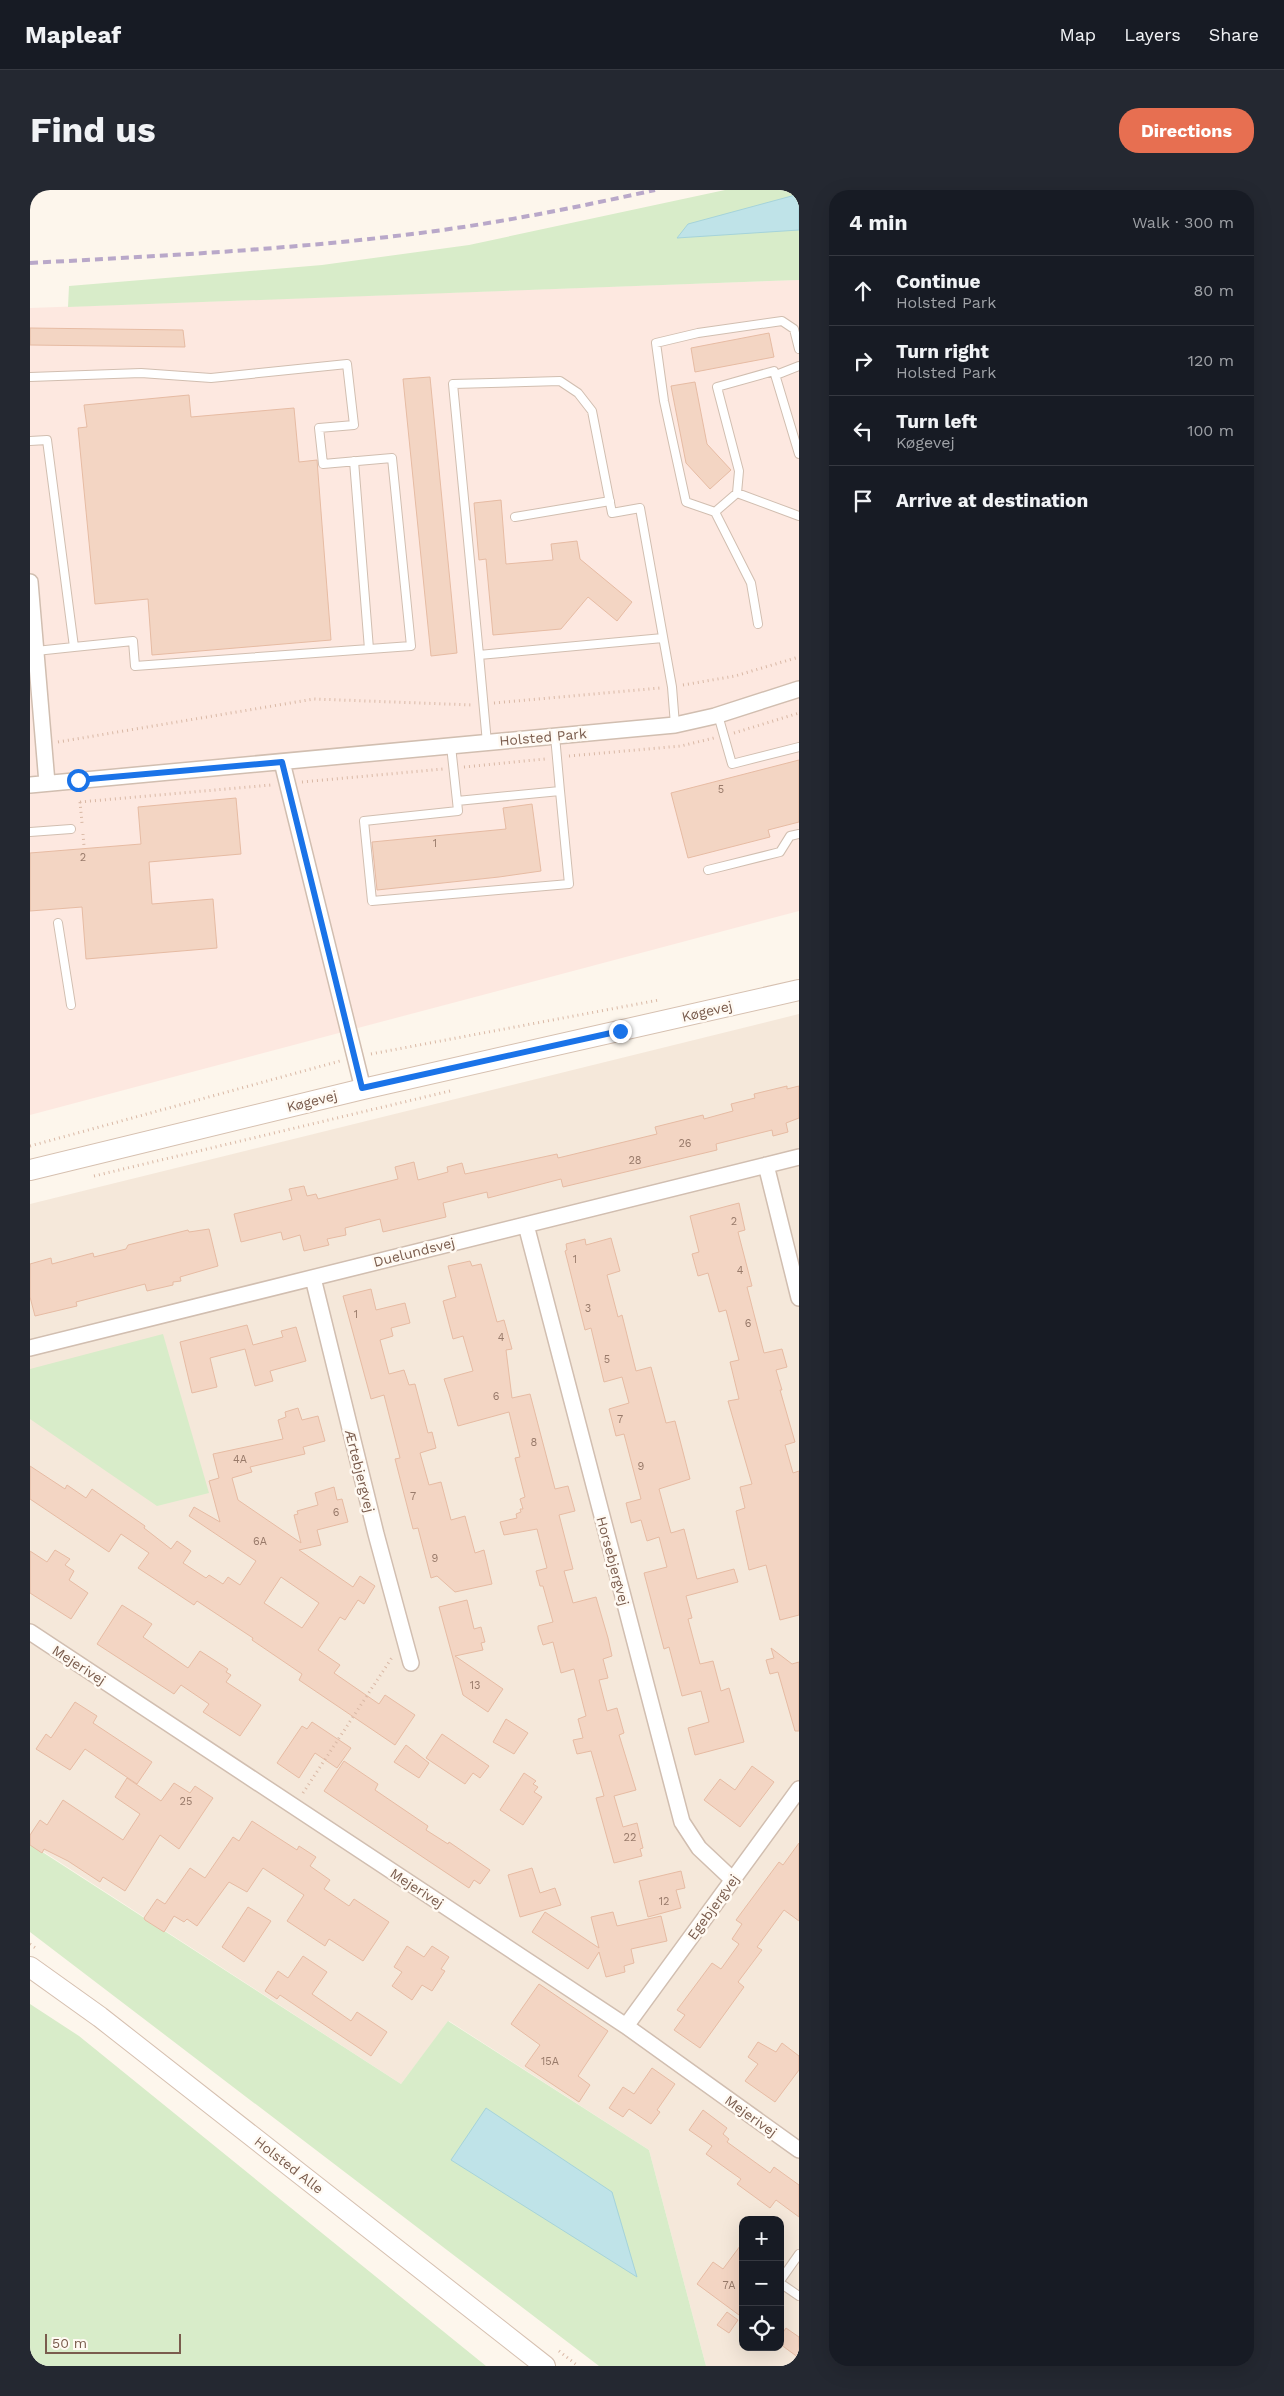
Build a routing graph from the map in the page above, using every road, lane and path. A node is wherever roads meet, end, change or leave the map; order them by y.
1 (799, 349) edge
2 (799, 366) edge
3 (776, 375) junction
4 (30, 376) edge
5 (30, 441) edge
6 (799, 454) edge
7 (354, 461) junction
8 (737, 493) junction
9 (610, 501) junction
10 (716, 512) junction
11 (799, 516) edge
12 (515, 517) dead end
13 (30, 582) edge
14 (32, 615) edge
15 (758, 624) dead end
16 (663, 638) junction
17 (74, 647) junction
18 (369, 649) junction
19 (36, 651) junction
20 (479, 655) junction
21 (799, 656) edge
22 (672, 687) junction
23 (799, 689) edge
24 (485, 704) junction
25 (718, 715) junction
26 (36, 717) edge
27 (675, 725) junction
28 (555, 736) junction
29 (44, 743) junction
30 (487, 743) junction
31 (451, 746) junction
32 (799, 747) edge
33 (282, 762) junction
34 (78, 780) junction
35 (47, 783) junction
36 (30, 785) edge
37 (560, 791) junction
38 (457, 802) junction
39 (71, 829) dead end
40 (30, 832) edge
41 (799, 834) edge
42 (84, 846) dead end
43 (708, 870) dead end
44 (58, 924) dead end
45 (799, 990) edge
46 (667, 999) dead end
47 (71, 1004) dead end
48 (355, 1057) junction
49 (362, 1088) junction
50 (452, 1090) dead end
51 (30, 1146) edge
52 (799, 1157) edge
53 (766, 1165) junction
54 (30, 1170) edge
55 (88, 1177) dead end
56 (526, 1225) junction
57 (313, 1278) junction
58 (799, 1298) edge
59 (30, 1348) edge
60 (30, 1632) edge
61 (404, 1639) junction
62 (411, 1663) dead end
63 (799, 1789) edge
64 (294, 1806) junction
65 (733, 1880) junction
66 (30, 1966) edge
67 (626, 2026) junction
68 (799, 2150) edge
69 (799, 2254) edge
70 (784, 2276) edge
71 (784, 2285) edge
72 (799, 2296) edge
73 (545, 2366) edge

1 - 10 lane
2 - 3 lane
3 - 6 lane
3 - 8 lane
4 - 7 lane
5 - 17 lane
7 - 18 lane
7 - 18 lane
8 - 10 lane
8 - 11 lane
9 - 12 lane
9 - 16 lane
9 - 20 lane
10 - 15 lane
13 - 14 street
14 - 19 street
16 - 20 lane
16 - 22 lane
17 - 18 lane
17 - 19 lane
19 - 26 street
20 - 24 lane
21 - 22 path
22 - 24 path
22 - 27 lane
23 - 25 street, Holsted Park
24 - 29 path
24 - 30 lane
25 - 27 street, Holsted Park
25 - 32 lane
26 - 29 street
27 - 28 street, Holsted Park
28 - 30 street, Holsted Park
28 - 37 lane
29 - 35 street
30 - 31 street, Holsted Park
31 - 33 street, Holsted Park
31 - 38 lane
33 - 34 street, Holsted Park
33 - 48 street
34 - 35 street, Holsted Park
34 - 42 path
35 - 36 street, Holsted Park
37 - 38 lane
37 - 38 lane
39 - 40 lane
41 - 43 lane
44 - 47 lane
45 - 49 street, Køgevej
46 - 48 path
48 - 49 street
48 - 51 path
49 - 54 street, Køgevej
50 - 55 path
52 - 53 street, Duelundsvej
53 - 56 street, Duelundsvej
53 - 58 street
56 - 57 street, Duelundsvej
56 - 65 street, Horsebjergvej
57 - 59 street, Duelundsvej
57 - 61 street, Ærtebjergvej
60 - 64 street, Mejerivej
61 - 62 street, Ærtebjergvej
61 - 64 path
63 - 65 street, Egebjergvej
64 - 67 street, Mejerivej
65 - 67 street, Egebjergvej
66 - 73 street, Holsted Alle
67 - 68 street, Mejerivej
69 - 70 lane
71 - 72 lane

